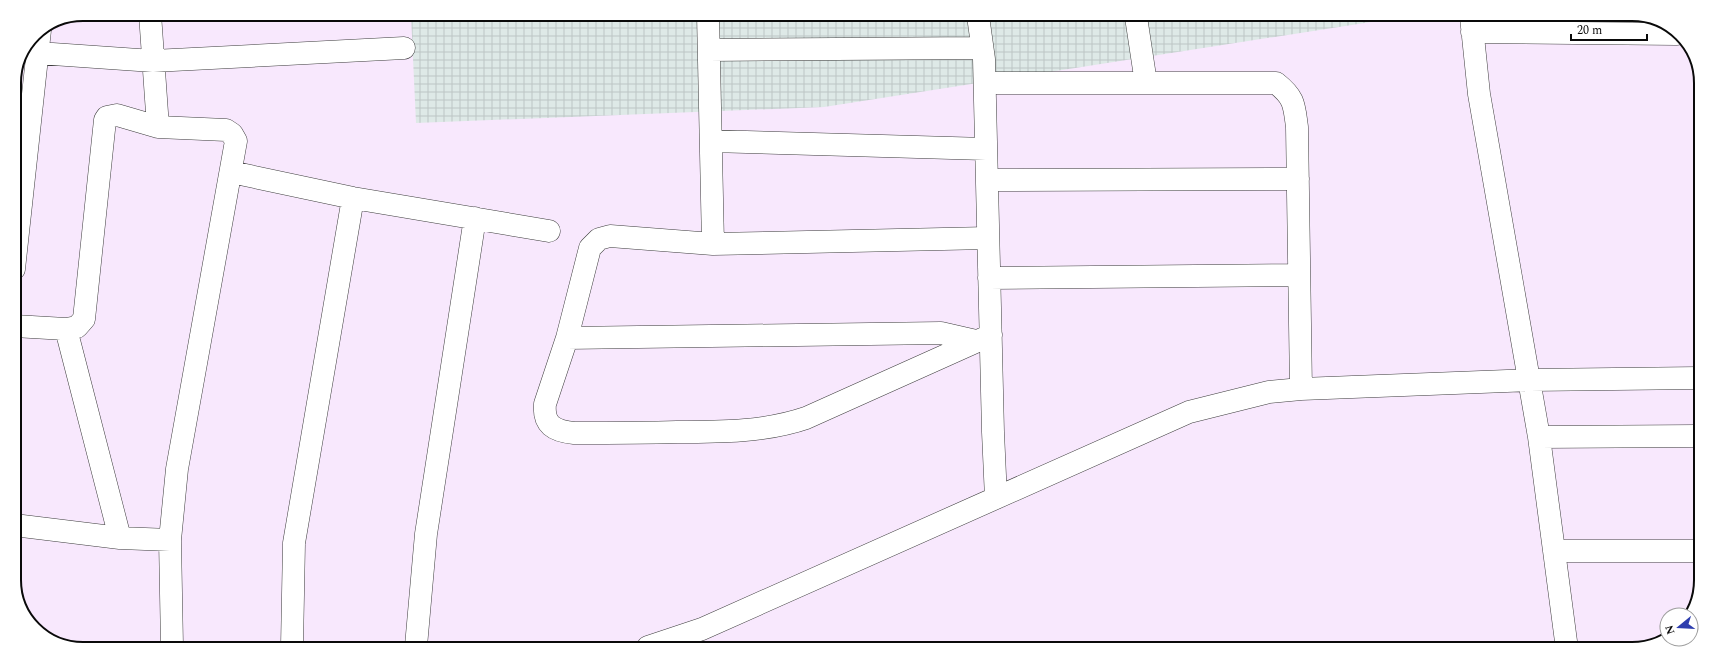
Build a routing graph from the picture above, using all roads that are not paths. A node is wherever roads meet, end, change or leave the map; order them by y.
1 (151, 21) edge
2 (708, 21) edge
3 (979, 21) edge
4 (1137, 21) edge
5 (1472, 25) edge
6 (1670, 34) edge
7 (39, 39) edge
8 (404, 48) dead end
9 (982, 48) junction
10 (709, 50) junction
11 (38, 53) junction
12 (154, 61) junction
13 (985, 83) junction
14 (1146, 83) junction
15 (158, 126) junction
16 (711, 141) junction
17 (986, 150) junction
18 (230, 172) junction
19 (1298, 179) junction
20 (987, 180) junction
21 (353, 198) junction
22 (21, 206) edge
23 (475, 218) junction
24 (549, 231) dead end
25 (988, 238) junction
26 (713, 244) junction
27 (1299, 276) junction
28 (989, 278) junction
29 (21, 326) edge
30 (66, 329) junction
31 (567, 338) junction
32 (983, 338) junction
33 (1694, 378) edge
34 (1530, 380) junction
35 (1301, 390) junction
36 (1694, 436) edge
37 (1539, 437) junction
38 (996, 498) junction
39 (21, 526) edge
40 (120, 538) junction
41 (170, 540) junction
42 (1554, 551) junction
43 (1694, 551) edge
44 (703, 638) edge
45 (172, 642) edge
46 (292, 642) edge
47 (416, 642) edge
48 (679, 642) edge
49 (1566, 642) edge

1 - 12 street
2 - 10 street
3 - 9 street
4 - 14 street
5 - 6 street
5 - 34 street
7 - 11 street
8 - 12 street
9 - 10 street
9 - 13 street
10 - 16 street
11 - 12 street
11 - 22 street
12 - 15 street
13 - 14 street
13 - 17 street
14 - 19 street
15 - 18 street
15 - 30 street
16 - 17 street
16 - 26 street
17 - 20 street
18 - 21 street
18 - 41 street
19 - 20 street
19 - 27 street
20 - 25 street
21 - 23 street
21 - 46 street
23 - 24 street
23 - 47 street
25 - 26 street
25 - 28 street
26 - 31 street
27 - 28 street
27 - 35 street
28 - 32 street
29 - 30 street
30 - 40 street
31 - 32 street
31 - 32 street
32 - 38 street
33 - 34 street
34 - 35 street
34 - 37 street
35 - 38 street
36 - 37 street
37 - 42 street
38 - 44 street
39 - 40 street
40 - 41 street
41 - 45 street
42 - 43 street
42 - 49 street
44 - 48 street

